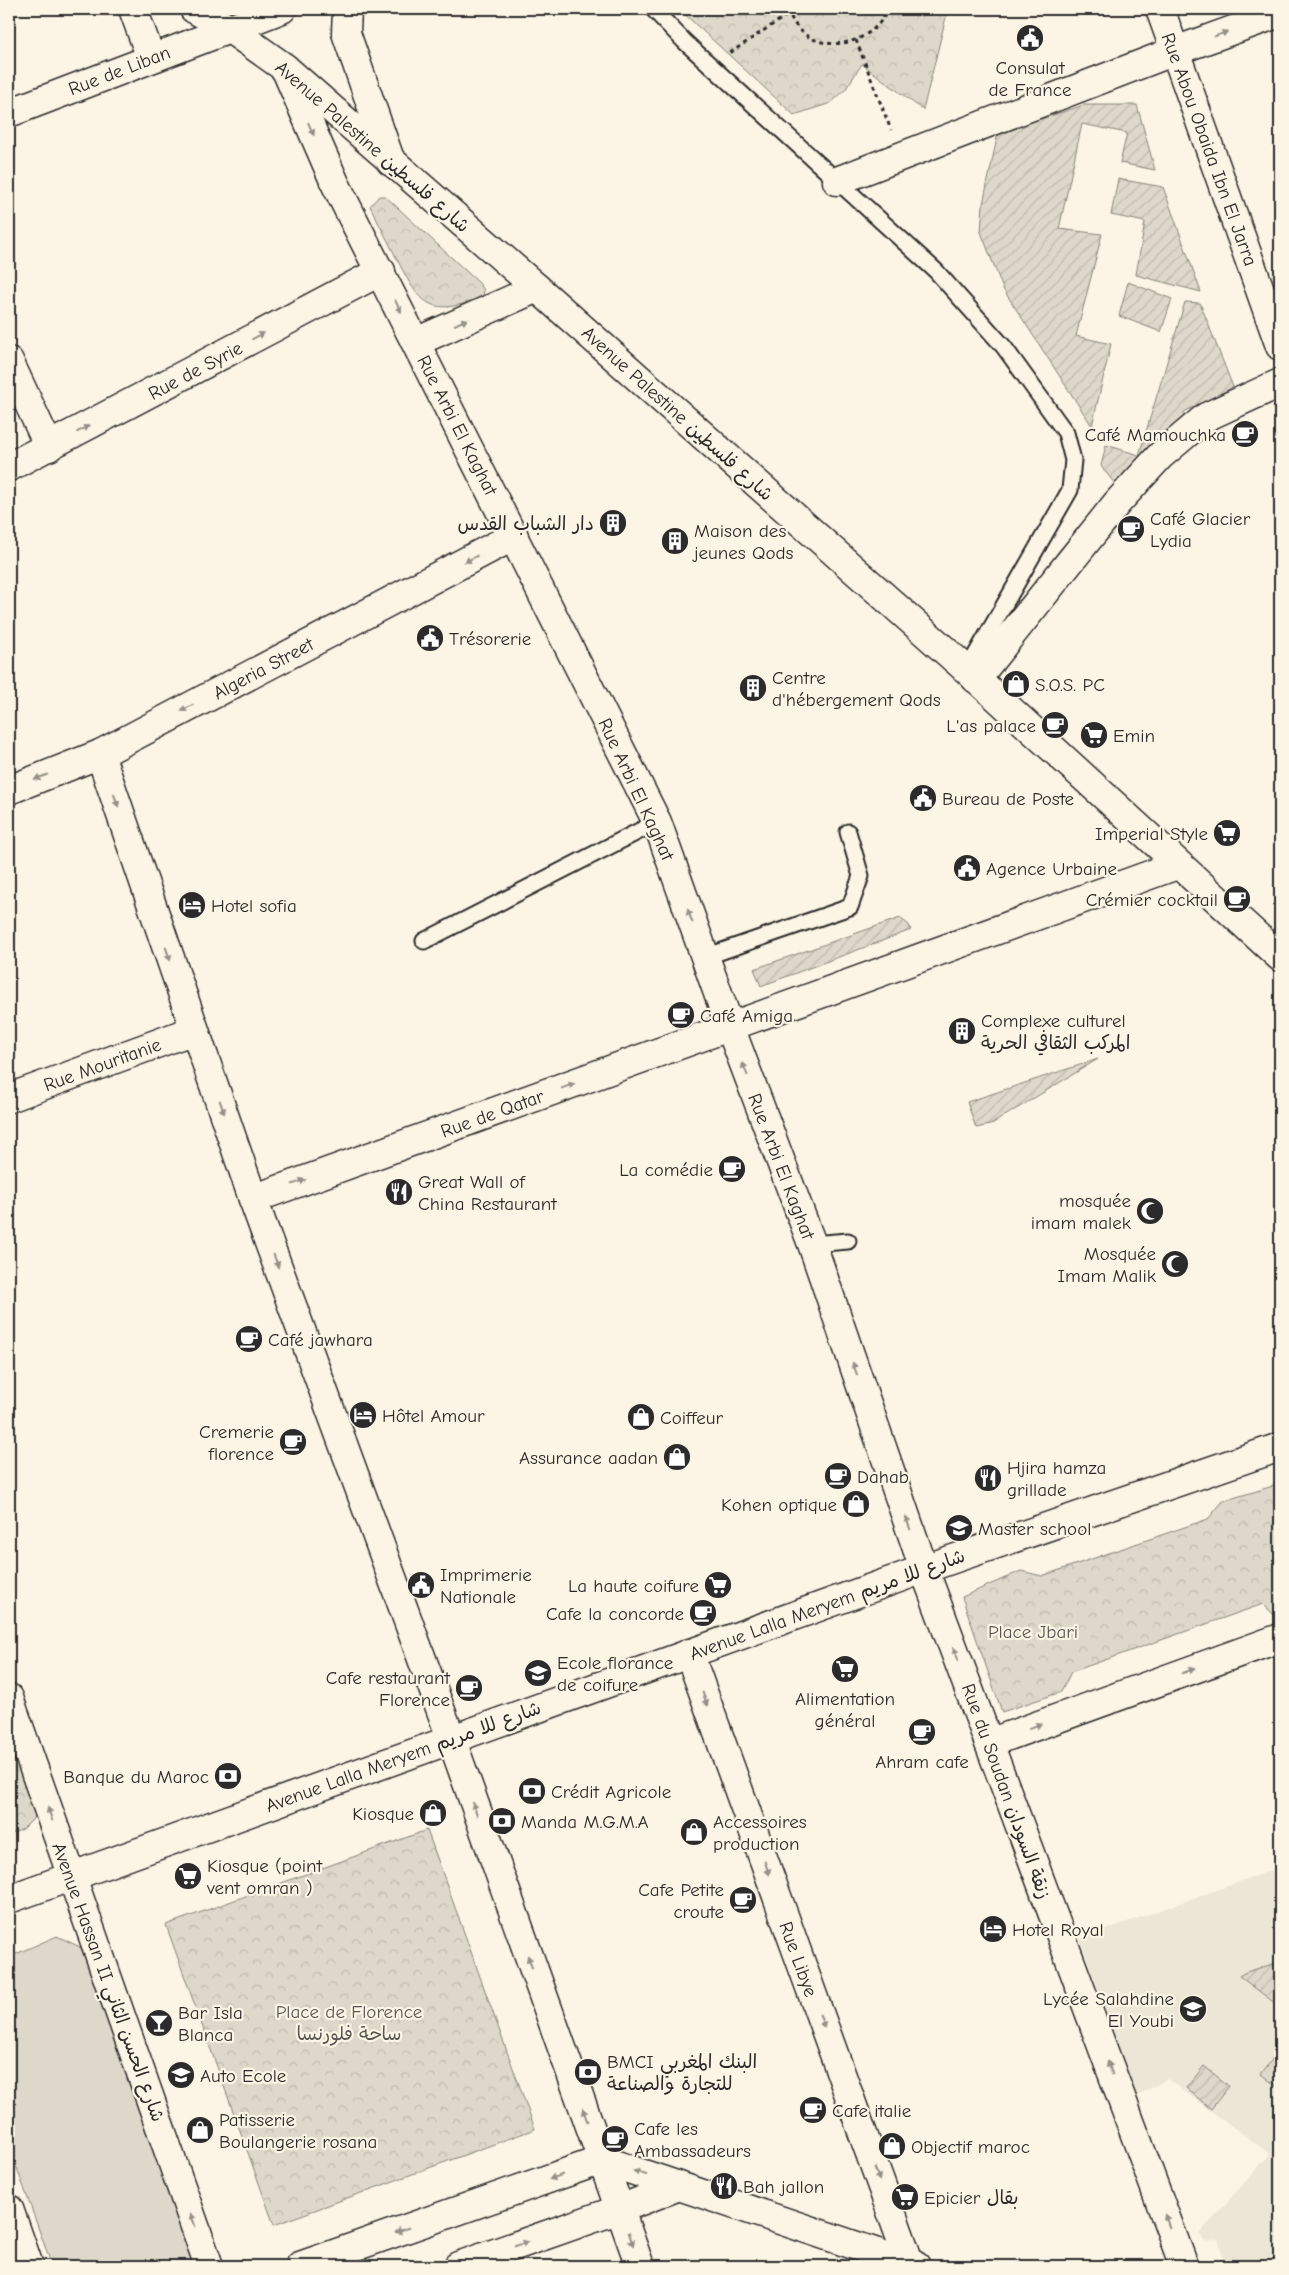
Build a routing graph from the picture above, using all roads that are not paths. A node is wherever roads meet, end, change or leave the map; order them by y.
1 (133, 9) edge
2 (194, 9) edge
3 (282, 9) edge
4 (347, 9) edge
5 (653, 9) edge
6 (1160, 9) edge
7 (1280, 13) edge
8 (230, 28) junction
9 (1175, 51) junction
10 (151, 58) junction
11 (285, 68) junction
12 (9, 113) edge
13 (391, 162) junction
14 (837, 181) junction
15 (381, 271) junction
16 (537, 288) junction
17 (416, 342) junction
18 (1280, 344) edge
19 (9, 361) edge
20 (1280, 383) edge
21 (49, 447) junction
22 (9, 467) edge
23 (514, 536) junction
24 (971, 674) junction
25 (100, 754) junction
26 (9, 790) edge
27 (657, 822) junction
28 (848, 832) dead end
29 (1177, 865) junction
30 (424, 941) dead end
31 (705, 957) junction
32 (1280, 957) edge
33 (730, 1028) junction
34 (194, 1030) junction
35 (9, 1098) edge
36 (254, 1199) junction
37 (848, 1240) dead end
38 (812, 1244) junction
39 (1280, 1447) edge
40 (924, 1569) junction
41 (1280, 1638) edge
42 (689, 1653) junction
43 (9, 1698) edge
44 (451, 1738) junction
45 (989, 1743) junction
46 (72, 1877) junction
47 (9, 1900) edge
48 (602, 2160) junction
49 (679, 2186) junction
50 (9, 2209) edge
51 (620, 2209) junction
52 (913, 2265) edge
53 (29, 2266) edge
54 (209, 2266) edge
55 (300, 2266) edge
56 (458, 2266) edge
57 (640, 2266) edge
58 (1184, 2266) edge

1 - 10 street
2 - 8 street, Avenue Palestine شارع فلسطين
3 - 8 street, Rue de Liban
4 - 13 street
5 - 14 lane
6 - 9 street, Rue Abou Obaida Ibn El Jarra
9 -> 7 street
8 - 10 street, Rue de Liban
8 - 11 street, Avenue Palestine شارع فلسطين
9 - 14 street
9 - 18 street, Rue Abou Obaida Ibn El Jarra
10 - 12 street, Rue de Liban
11 - 13 street, Avenue Palestine شارع فلسطين
11 -> 15 street, Rue Arbi El Kaghat
13 - 16 street, Avenue Palestine شارع فلسطين
14 - 24 lane
15 -> 17 street, Rue Arbi El Kaghat
21 -> 15 street, Rue de Syrie
17 -> 16 street
16 - 24 street, Avenue Palestine شارع فلسطين
17 - 23 street, Rue Arbi El Kaghat
19 - 21 street
20 - 24 street
21 - 22 street, Rue de Syrie
23 -> 25 street, Algeria Street
23 - 27 street, Rue Arbi El Kaghat
24 - 29 street, Avenue Palestine شارع فلسطين
25 -> 26 street, Algeria Street
25 -> 34 street
27 - 30 lane
31 -> 27 street, Rue Arbi El Kaghat
28 - 31 lane
29 - 32 street, Avenue Palestine شارع فلسطين
29 - 33 street, Rue de Qatar
31 - 33 street, Rue Arbi El Kaghat
36 -> 33 street, Rue de Qatar
38 -> 33 street, Rue Arbi El Kaghat
34 - 35 street, Rue Mouritanie
34 -> 36 street
36 -> 44 street
37 - 38 lane
40 -> 38 street, Rue Arbi El Kaghat
39 - 40 street, Avenue Lalla Meryem شارع للا مريم
40 - 42 street, Avenue Lalla Meryem شارع للا مريم
45 -> 40 street, Rue du Soudan زنقة السودان
45 -> 41 street
42 - 44 street, Avenue Lalla Meryem شارع للا مريم
42 -> 52 street, Rue Libye
46 -> 43 street, Avenue Hassan II شارع الحسن الثاني
44 - 46 street, Avenue Lalla Meryem شارع للا مريم
48 -> 44 street
58 -> 45 street, Rue du Soudan زنقة السودان
46 - 47 street, Avenue Lalla Meryem شارع للا مريم
54 -> 46 street, Avenue Hassan II شارع الحسن الثاني
49 -> 48 street
48 - 51 street
48 -> 55 street
49 - 51 street
49 - 52 street
50 - 53 street
56 -> 51 street
51 -> 57 street

